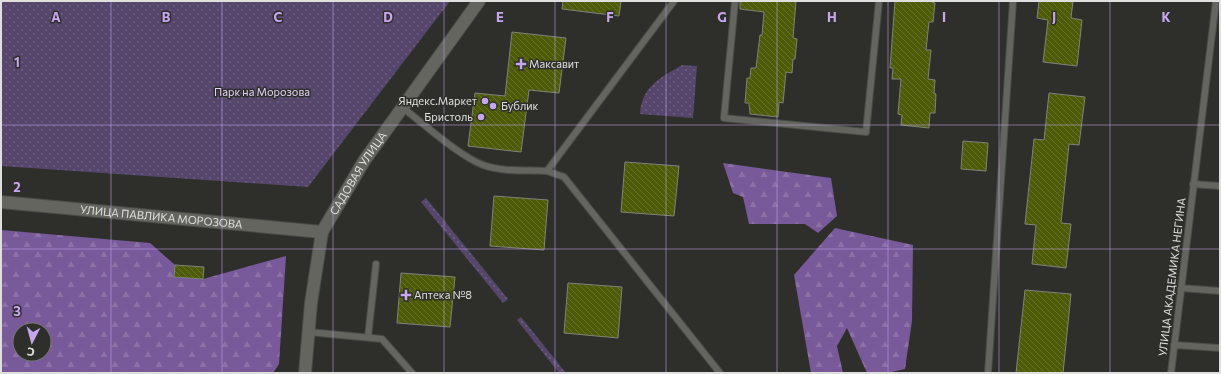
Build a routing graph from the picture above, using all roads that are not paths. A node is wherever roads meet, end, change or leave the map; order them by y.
1 (480, 1) edge
2 (674, 1) edge
3 (735, 1) edge
4 (879, 1) edge
5 (1013, 1) edge
6 (1216, 1) edge
7 (403, 108) junction
8 (547, 171) junction
9 (1193, 184) junction
10 (1220, 186) edge
11 (1, 202) edge
12 (322, 232) junction
13 (376, 264) dead end
14 (1181, 288) junction
15 (1220, 291) edge
16 (309, 332) junction
17 (368, 337) junction
18 (1174, 345) junction
19 (1220, 348) edge
20 (305, 373) edge
21 (412, 373) edge
22 (720, 373) edge
23 (988, 373) edge
24 (1171, 373) edge

1 - 7 street, САДОВАЯ УЛИЦА
2 - 8 lane
3 - 4 lane
5 - 23 lane
6 - 9 lane, УЛИЦА АКАДЕМИКА НЕГИНА
7 - 8 lane
7 - 12 street, САДОВАЯ УЛИЦА
8 - 22 lane
9 - 10 lane
9 - 14 lane, УЛИЦА АКАДЕМИКА НЕГИНА
11 - 12 street, УЛИЦА ПАВЛИКА МОРОЗОВА
12 - 16 street, САДОВАЯ УЛИЦА
13 - 17 lane
14 - 15 lane
14 - 18 lane, УЛИЦА АКАДЕМИКА НЕГИНА
16 - 17 lane
16 - 20 street, САДОВАЯ УЛИЦА
17 - 21 lane
18 - 19 lane
18 - 24 lane, УЛИЦА АКАДЕМИКА НЕГИНА

